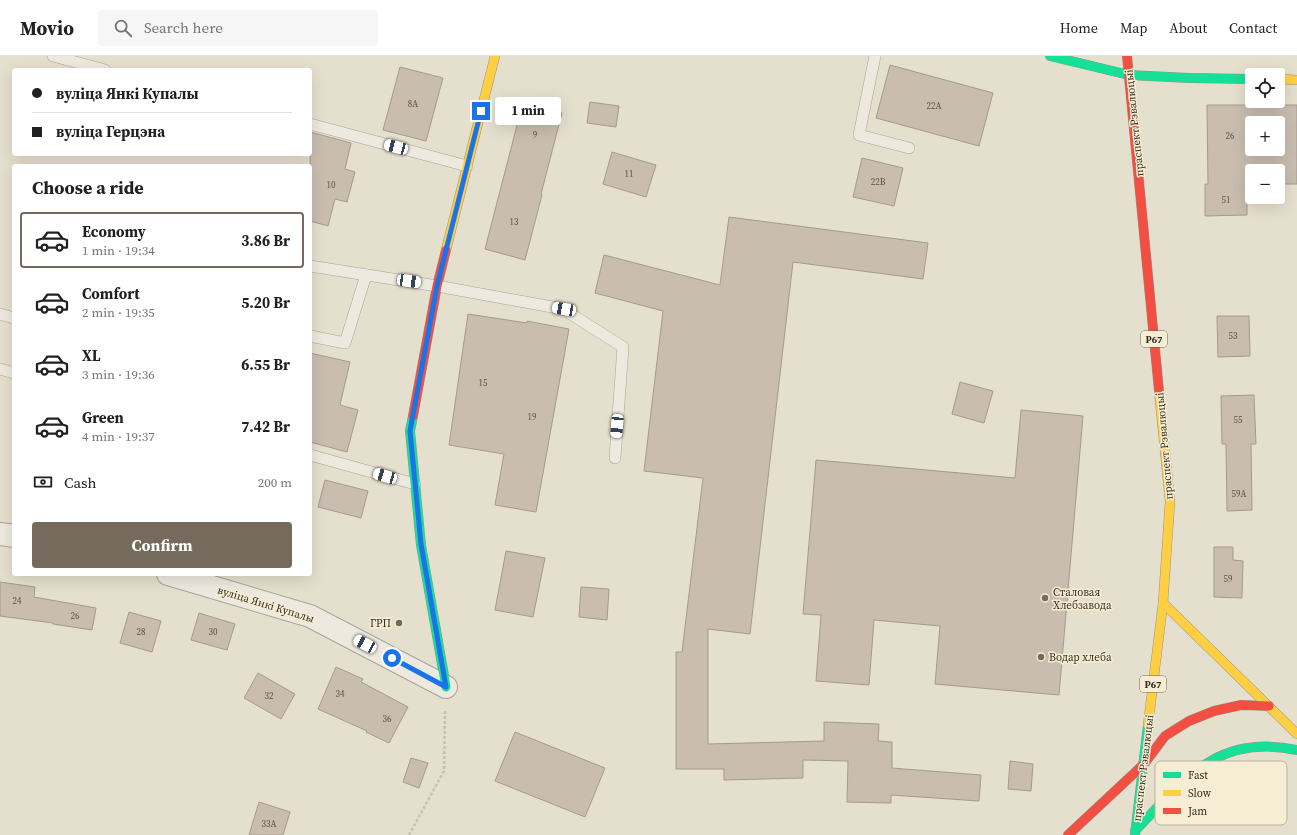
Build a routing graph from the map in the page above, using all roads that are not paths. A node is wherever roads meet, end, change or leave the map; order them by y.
1 (52, 56) edge
2 (495, 56) edge
3 (875, 56) edge
4 (1050, 56) edge
5 (1127, 56) edge
6 (98, 68) edge
7 (1129, 75) junction
8 (1245, 79) edge
9 (1285, 79) edge
10 (1297, 80) edge
11 (312, 125) edge
12 (909, 148) dead end
13 (467, 166) junction
14 (312, 266) edge
15 (366, 275) junction
16 (437, 286) junction
17 (0, 314) edge
18 (12, 317) edge
19 (312, 336) edge
20 (0, 369) edge
21 (12, 372) edge
22 (312, 456) edge
23 (615, 458) dead end
24 (415, 484) junction
25 (0, 534) edge
26 (12, 536) edge
27 (175, 576) edge
28 (1163, 603) junction
29 (446, 687) joint
30 (1269, 706) junction
31 (1297, 734) edge
32 (1297, 750) edge
33 (1211, 761) edge
34 (1144, 764) junction
35 (1155, 811) edge
36 (1135, 833) edge
37 (1068, 835) edge

1 - 6 lane
2 - 13 main road
3 - 12 lane
4 - 7 main road
5 - 7 main road, праспект Рэвалюцыі / Р67
7 - 8 main road
7 - 28 main road, праспект Рэвалюцыі / Р67
9 - 10 main road
11 - 13 lane
13 - 16 main road
14 - 15 lane
15 - 16 lane
15 - 19 lane
16 - 23 lane
16 - 24 main road
17 - 18 lane
20 - 21 lane
22 - 24 lane
24 - 29 main road
25 - 26 street
27 - 29 street, вуліца Янкі Купалы
28 - 30 main road
28 - 34 main road, праспект Рэвалюцыі / Р67
30 - 31 main road
30 - 34 main road, Р67
32 - 33 main road, Р67
34 - 36 main road, праспект Рэвалюцыі / Р67
34 - 37 main road, Р67
35 - 36 main road, Р67

